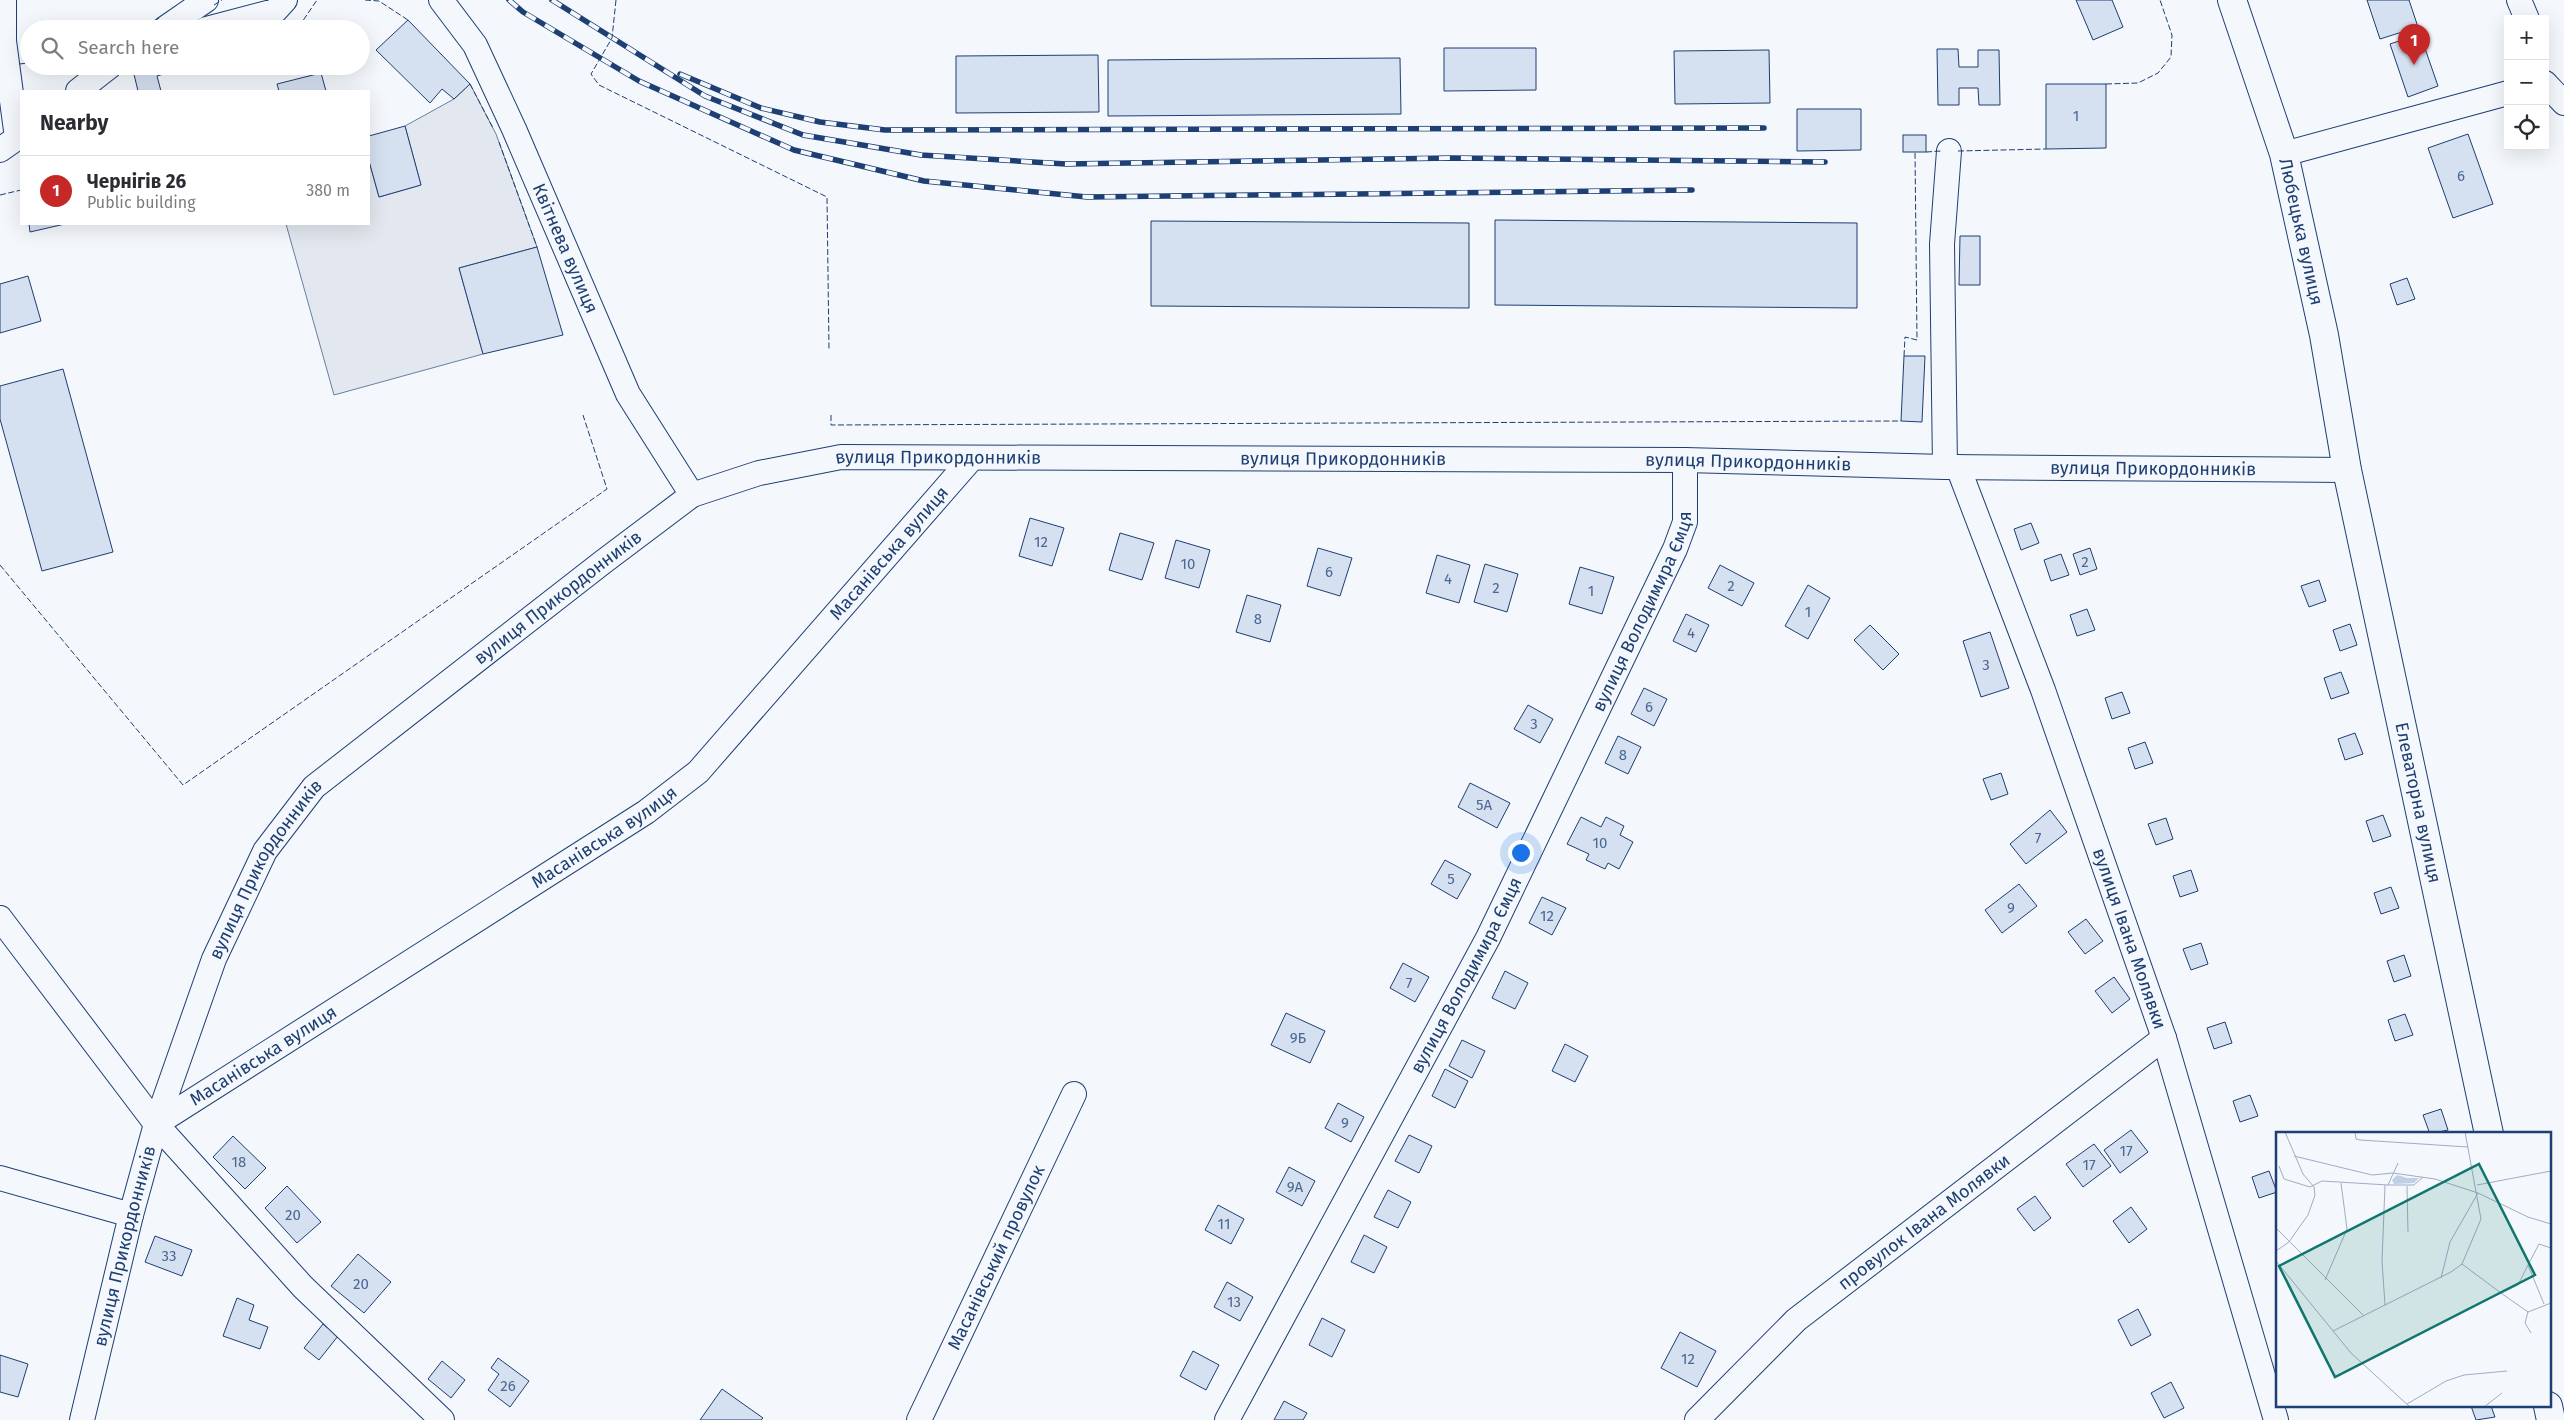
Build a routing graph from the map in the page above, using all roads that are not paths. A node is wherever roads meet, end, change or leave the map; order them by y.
1 (4, 0) edge
2 (206, 0) edge
3 (285, 0) edge
4 (441, 0) edge
5 (2232, 0) edge
6 (2519, 0) edge
7 (2525, 15) edge
8 (177, 20) edge
9 (240, 20) edge
10 (98, 75) edge
11 (2549, 87) edge
12 (79, 90) edge
13 (2504, 94) edge
14 (2564, 103) edge
15 (13, 141) edge
16 (1949, 151) dead end
17 (2284, 154) junction
18 (972, 458) junction
19 (1685, 460) junction
20 (1952, 467) junction
21 (2347, 470) junction
22 (692, 495) junction
23 (0, 918) edge
24 (2164, 1038) junction
25 (1074, 1094) dead end
26 (156, 1124) junction
27 (2489, 1132) edge
28 (0, 1178) edge
29 (131, 1215) junction
30 (82, 1420) edge
31 (442, 1420) edge
32 (919, 1420) edge
33 (1227, 1420) edge
34 (1697, 1420) edge
35 (2276, 1420) edge

1 - 15 street
2 - 8 street
3 - 9 street
4 - 22 street, Квітнева вулиця
5 - 17 main road, Любецька вулиця
6 - 7 street
10 - 12 street
11 - 14 street
13 - 17 street
16 - 20 street
17 - 21 main road, Любецька вулиця
18 - 19 street, вулиця Прикордонників
18 - 22 street, вулиця Прикордонників
18 - 26 street, Масанівська вулиця
19 - 20 street, вулиця Прикордонників
19 - 33 street, вулиця Володимира Ємця
20 - 21 street, вулиця Прикордонників
20 - 24 street, вулиця Івана Молявки
21 - 27 main road, Елеваторна вулиця
22 - 26 street, вулиця Прикордонників
23 - 26 street
24 - 34 street, провулок Івана Молявки
24 - 35 street, вулиця Івана Молявки
25 - 32 street, Масанівський провулок
26 - 29 street, вулиця Прикордонників
26 - 31 street
28 - 29 street
29 - 30 street, вулиця Прикордонників

